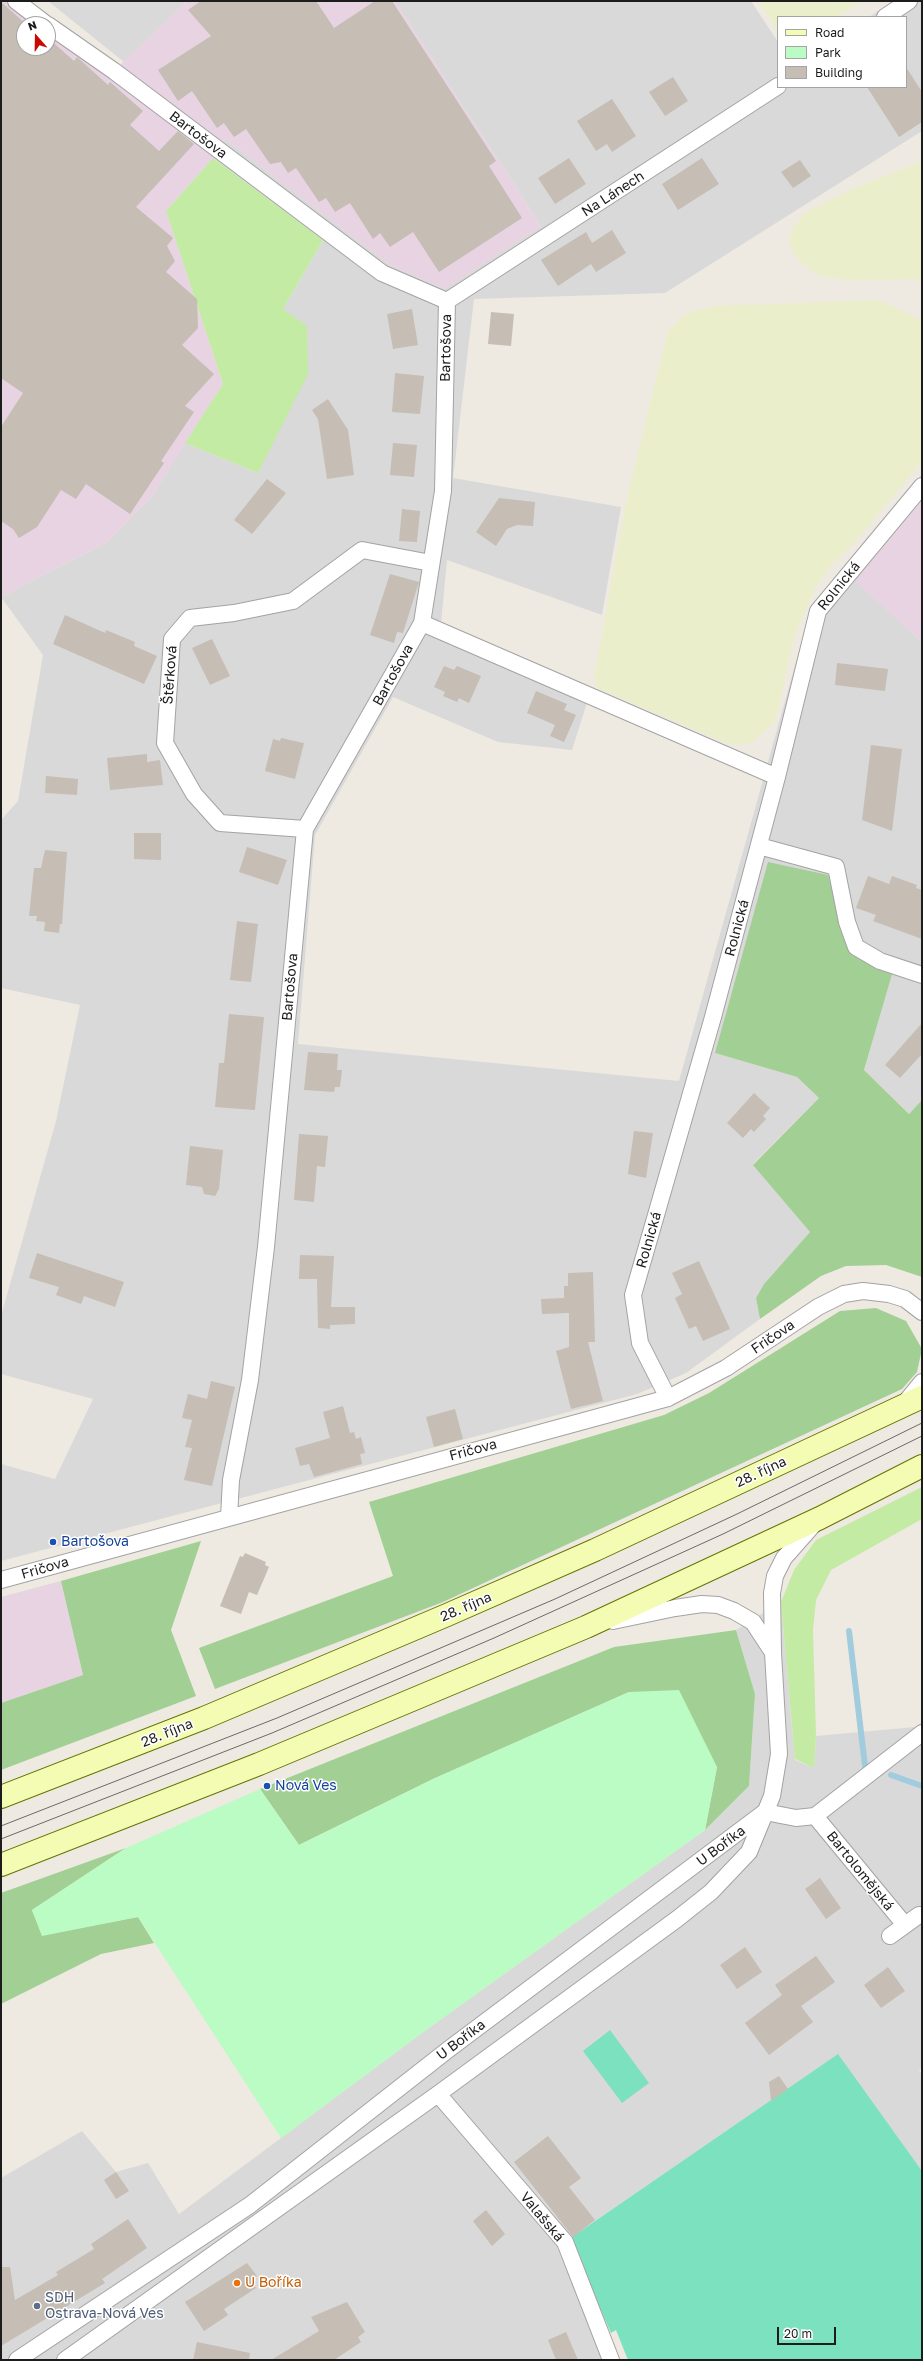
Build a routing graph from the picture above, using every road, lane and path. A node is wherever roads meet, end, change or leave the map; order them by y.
1 (16, 1) edge
2 (909, 1) edge
3 (35, 16) edge
4 (886, 16) edge
5 (56, 31) edge
6 (777, 87) edge
7 (447, 301) junction
8 (922, 486) edge
9 (431, 563) junction
10 (422, 623) junction
11 (777, 777) junction
12 (306, 829) junction
13 (759, 846) junction
14 (922, 975) edge
15 (922, 1313) edge
16 (922, 1382) edge
17 (668, 1398) junction
18 (912, 1401) edge
19 (922, 1466) edge
20 (229, 1517) junction
21 (820, 1518) junction
22 (1, 1580) edge
23 (586, 1627) junction
24 (773, 1653) junction
25 (922, 1733) edge
26 (1, 1797) edge
27 (765, 1812) junction
28 (815, 1816) junction
29 (1, 1865) edge
30 (919, 1915) dead end
31 (905, 1925) junction
32 (890, 1936) dead end
33 (438, 2094) junction
34 (320, 2149) junction
35 (334, 2169) junction
36 (17, 2360) edge
37 (65, 2360) edge
38 (611, 2360) edge

1 - 3 street, Bartošova
2 - 4 street
5 - 7 street, Bartošova
6 - 7 street, Na Lánech
7 - 9 street, Bartošova
8 - 11 street, Rolnická
9 - 10 street, Bartošova
9 - 12 street, Štěrková
10 - 11 street
10 - 12 street, Bartošova
11 - 13 street, Rolnická
12 - 20 street, Bartošova
13 - 14 street
13 - 17 street, Rolnická
15 - 17 street, Fričova
16 - 18 street
17 - 20 street, Fričova
18 - 26 main road, 28. října
19 - 21 main road
20 - 22 street, Fričova
21 - 23 main road
21 - 24 street, U Boříka
23 - 24 street
23 - 29 main road
24 - 27 street, U Boříka
25 - 28 street
27 - 28 street
27 - 33 street, U Boříka
27 - 34 street, U Boříka
28 - 31 street, Bartolomějská
30 - 31 street
31 - 32 street
33 - 35 street, U Boříka
33 - 38 street, Valašská
34 - 35 street
34 - 36 street, U Boříka
35 - 37 street, U Boříka

